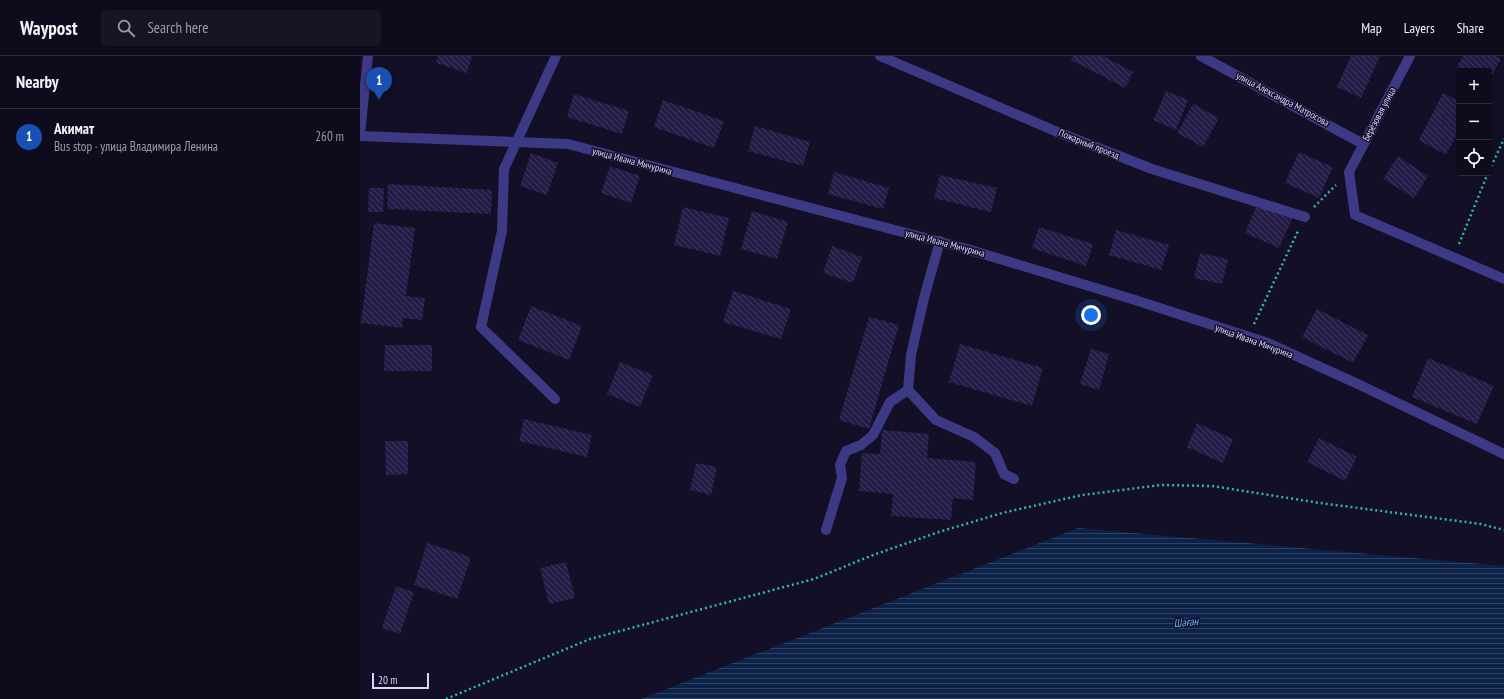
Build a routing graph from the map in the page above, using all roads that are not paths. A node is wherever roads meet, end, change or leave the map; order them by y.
1 (368, 56) edge
2 (556, 56) edge
3 (880, 56) edge
4 (1201, 56) edge
5 (1410, 56) edge
6 (360, 135) edge
7 (518, 142) junction
8 (1363, 144) junction
9 (1305, 217) road end
10 (940, 241) junction
11 (1504, 279) edge
12 (908, 390) junction
13 (555, 399) dead end
14 (1504, 454) edge
15 (1014, 479) dead end
16 (826, 530) dead end

1 - 6 street
2 - 7 street
3 - 9 street, Пожарный проезд
4 - 8 street, улица Александра Матросова
5 - 8 street, Берёзовая улица
6 - 7 street, улица Ивана Мичурина
7 - 10 street, улица Ивана Мичурина
7 - 13 street
8 - 11 street, Берёзовая улица
10 - 12 street
10 - 14 street, улица Ивана Мичурина
12 - 15 street
12 - 16 street

